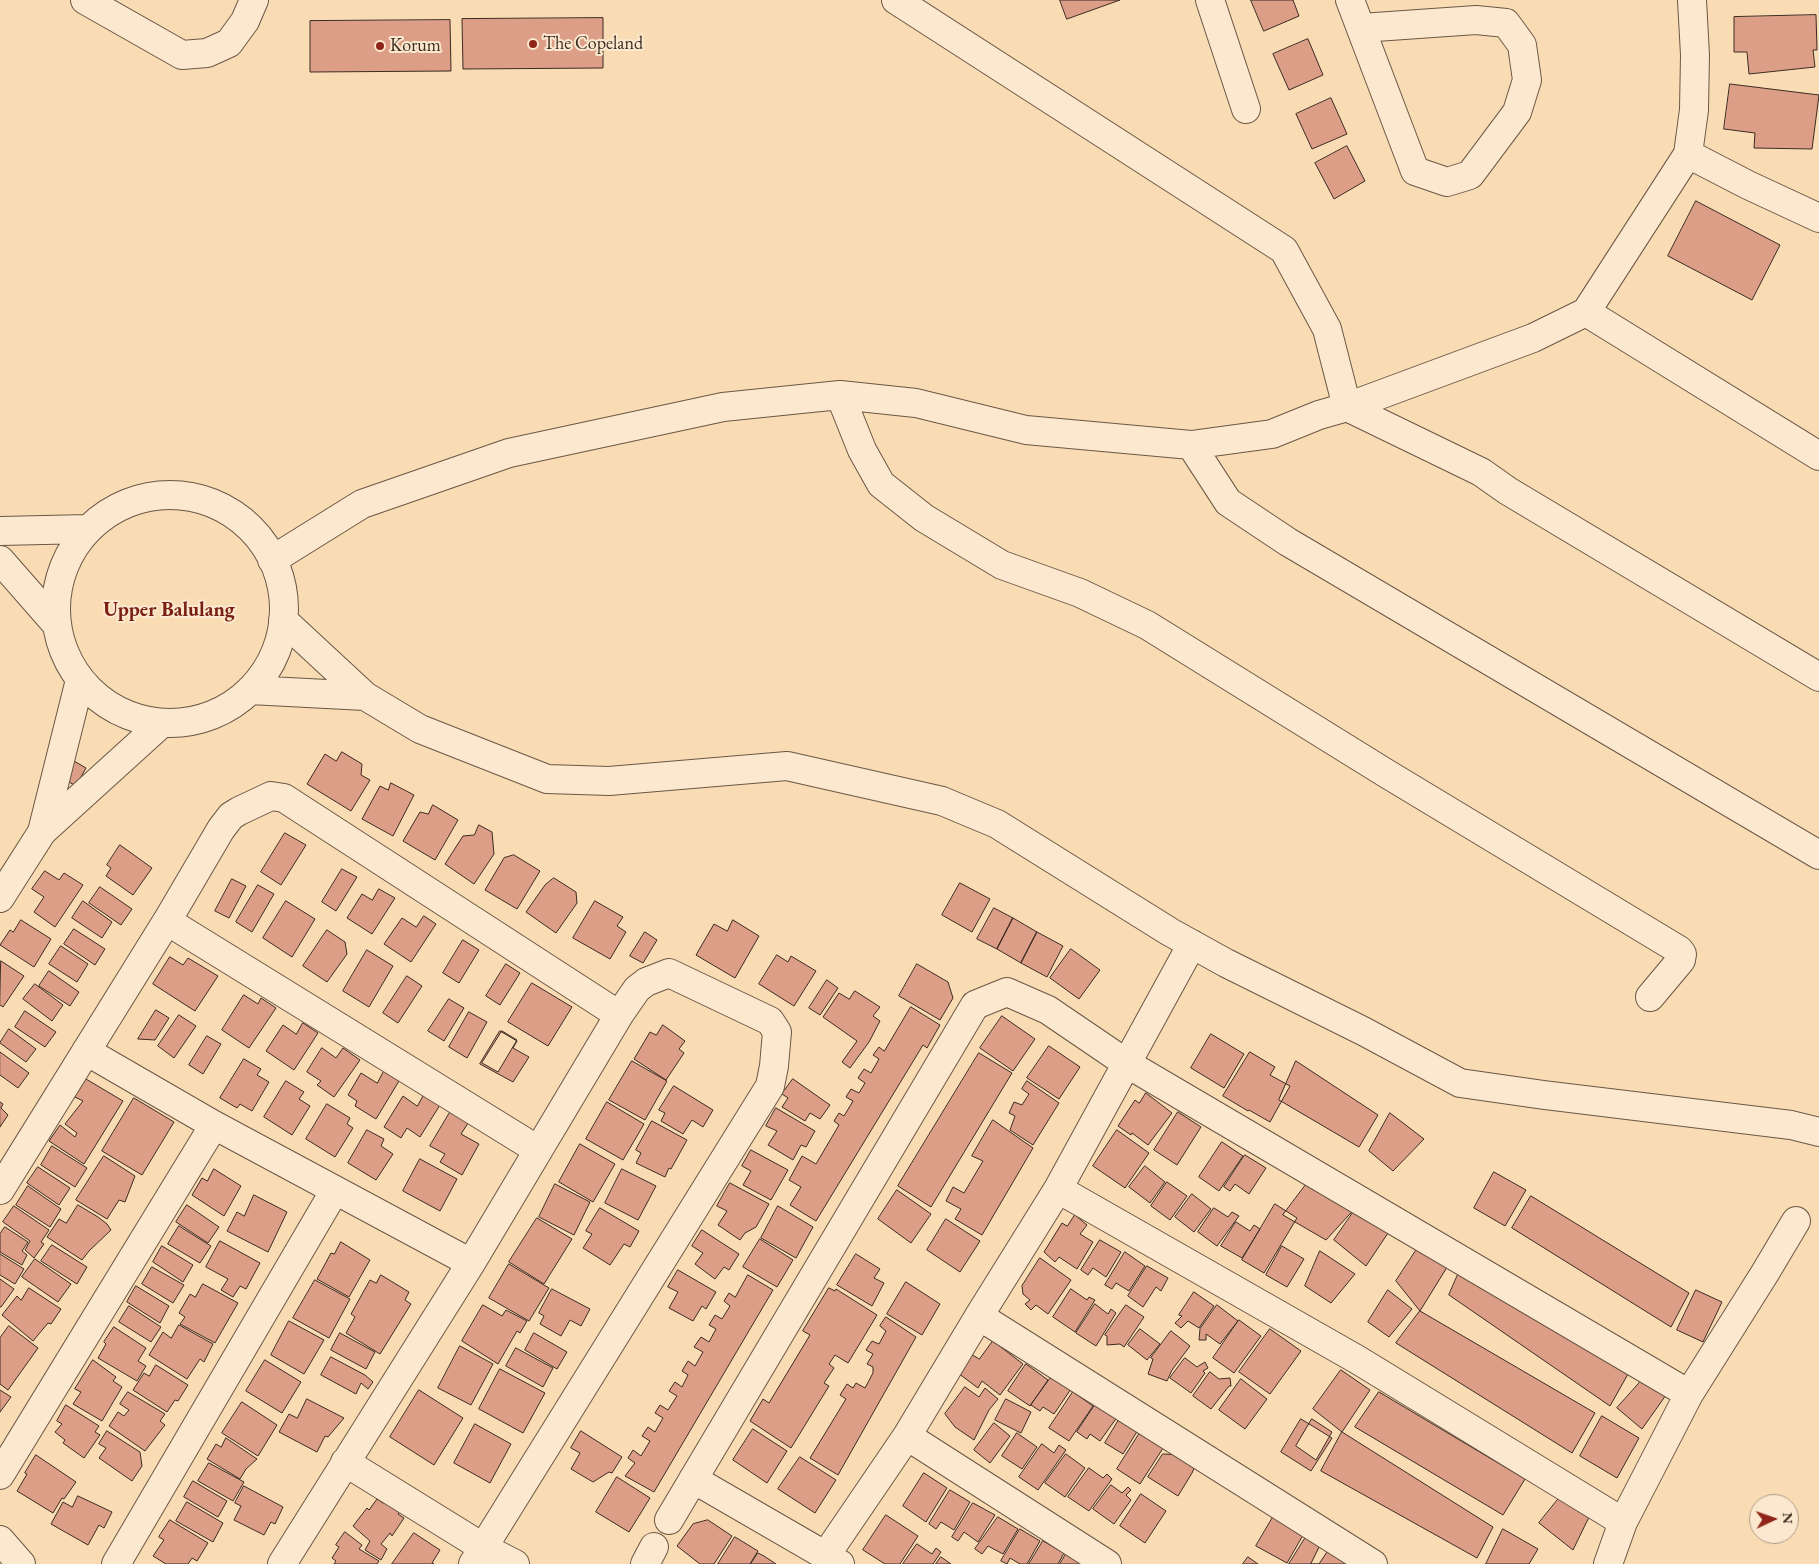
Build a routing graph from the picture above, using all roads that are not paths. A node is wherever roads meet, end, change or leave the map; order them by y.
1 (85, 0) edge
2 (254, 0) edge
3 (896, 0) edge
4 (1210, 0) edge
5 (1350, 0) edge
6 (1692, 0) edge
7 (1361, 28) junction
8 (1246, 109) dead end
9 (1688, 154) junction
10 (1819, 218) edge
11 (1586, 312) junction
12 (840, 395) junction
13 (1347, 407) junction
14 (1190, 445) junction
15 (1819, 456) edge
16 (88, 529) junction
17 (0, 531) edge
18 (0, 560) edge
19 (272, 560) junction
20 (283, 620) junction
21 (57, 625) junction
22 (1819, 677) edge
23 (80, 680) junction
24 (250, 690) junction
25 (365, 696) junction
26 (160, 724) junction
27 (42, 832) junction
28 (1819, 855) edge
29 (0, 898) edge
30 (167, 921) junction
31 (1192, 944) junction
32 (1650, 997) dead end
33 (619, 1015) junction
34 (86, 1051) junction
35 (1126, 1063) junction
36 (214, 1125) junction
37 (1819, 1132) edge
38 (538, 1150) junction
39 (1058, 1189) junction
40 (0, 1190) edge
41 (335, 1190) junction
42 (1796, 1221) dead end
43 (471, 1263) junction
44 (979, 1316) junction
45 (1689, 1394) junction
46 (907, 1436) junction
47 (345, 1462) junction
48 (0, 1475) edge
49 (693, 1478) junction
50 (669, 1520) dead end
51 (1623, 1522) junction
52 (0, 1540) edge
53 (479, 1556) edge
54 (833, 1559) edge
55 (21, 1564) edge
56 (116, 1564) edge
57 (282, 1564) edge
58 (515, 1564) edge
59 (1107, 1564) edge
60 (1374, 1564) edge
61 (1608, 1564) edge

1 - 2 street
3 - 13 street
4 - 8 street
5 - 7 street
6 - 9 street
7 - 7 street
9 - 10 street
9 - 11 street
11 - 13 street
11 - 15 street
12 - 14 street
12 - 19 street
12 - 32 street
13 - 14 street
13 - 22 street
14 - 28 street
16 - 17 street
16 - 19 street
16 - 21 street
18 - 21 street
19 - 20 street
20 - 24 street
20 - 25 street
21 - 23 street
23 - 26 street
23 - 27 street
24 - 25 street
24 - 26 street
25 - 31 street
26 - 27 street
27 - 29 street
30 - 33 street
30 - 34 street
30 - 38 street
31 - 35 street
31 - 37 street
33 - 38 street
33 - 53 street
34 - 36 street
34 - 40 street
35 - 39 street
35 - 45 street
35 - 49 street
36 - 41 street
36 - 48 street
38 - 43 street
39 - 44 street
39 - 51 street
41 - 43 street
41 - 56 street
42 - 45 street
43 - 47 street
44 - 46 street
44 - 60 street
45 - 51 street
46 - 54 street
46 - 59 street
47 - 53 street
47 - 57 street
49 - 50 street
49 - 54 street
51 - 61 street
52 - 55 street
53 - 58 street

